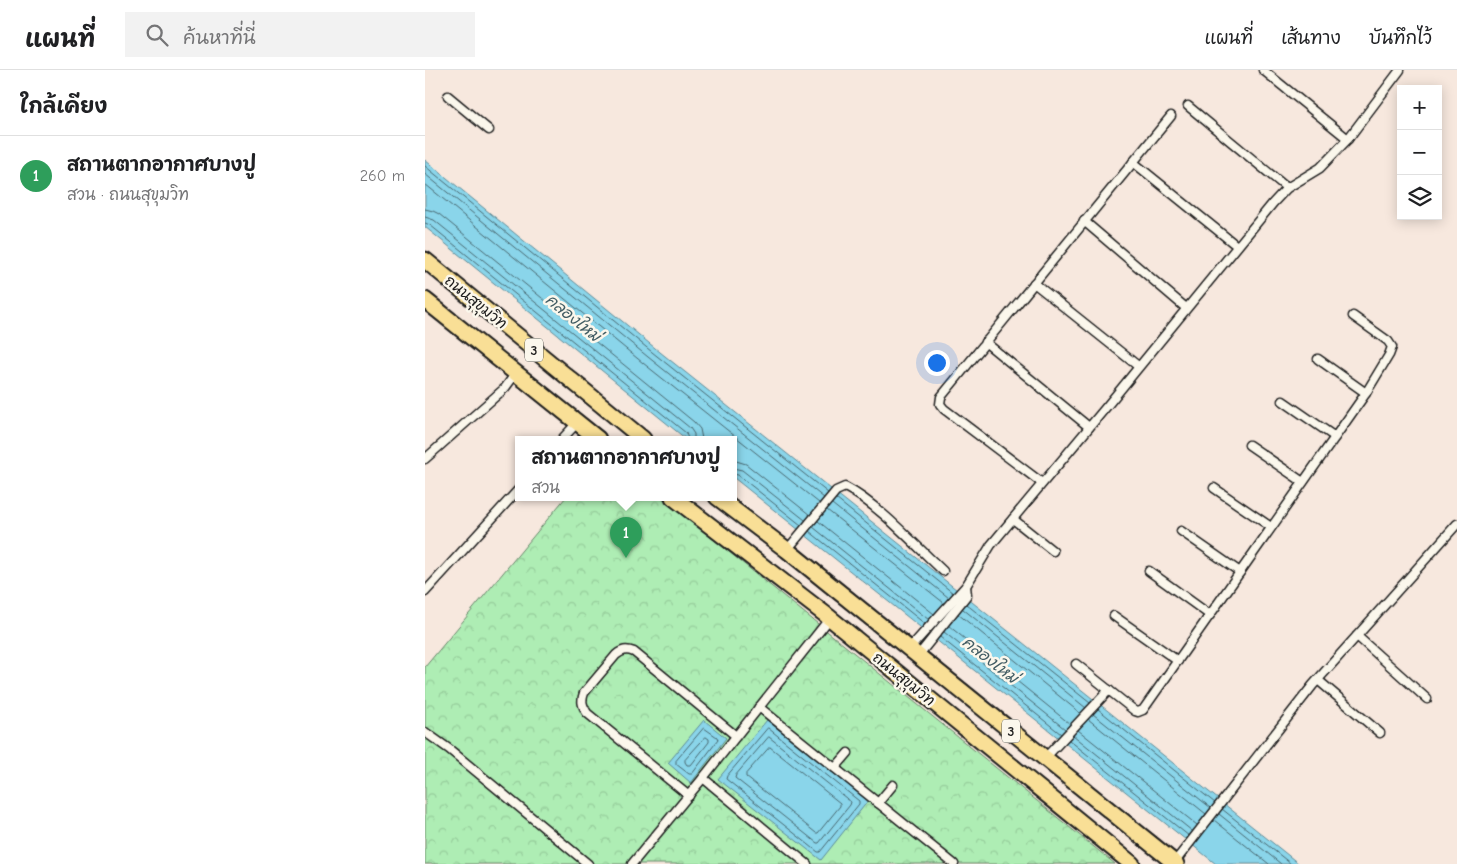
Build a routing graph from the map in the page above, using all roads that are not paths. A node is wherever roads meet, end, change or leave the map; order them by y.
1 (1263, 70) edge
2 (1400, 70) edge
3 (448, 96) dead end
4 (1188, 106) dead end
5 (1171, 116) dead end
6 (489, 130) dead end
7 (1348, 139) junction
8 (1133, 162) junction
9 (1287, 188) junction
10 (1084, 221) junction
11 (1237, 246) junction
12 (425, 261) edge
13 (1034, 283) junction
14 (425, 300) edge
15 (1186, 308) junction
16 (1353, 316) dead end
17 (985, 342) junction
18 (1317, 359) dead end
19 (1138, 366) junction
20 (516, 373) junction
21 (1366, 393) junction
22 (1283, 401) dead end
23 (577, 423) junction
24 (1089, 427) junction
25 (565, 436) edge
26 (594, 436) edge
27 (639, 436) edge
28 (1335, 437) junction
29 (1249, 444) dead end
30 (425, 459) edge
31 (1303, 482) junction
32 (1042, 483) junction
33 (1215, 488) dead end
34 (515, 493) edge
35 (678, 501) edge
36 (722, 501) edge
37 (1013, 519) junction
38 (1457, 524) edge
39 (1271, 528) junction
40 (1181, 531) dead end
41 (787, 550) junction
42 (1053, 551) dead end
43 (943, 571) dead end
44 (1149, 571) dead end
45 (1240, 572) junction
46 (965, 590) junction
47 (425, 592) edge
48 (845, 598) junction
49 (1210, 615) junction
50 (1114, 616) dead end
51 (830, 618) junction
52 (1357, 636) junction
53 (914, 653) junction
54 (1178, 661) junction
55 (1076, 664) dead end
56 (1318, 680) junction
57 (1109, 690) junction
58 (1427, 699) dead end
59 (759, 707) junction
60 (425, 732) edge
61 (1380, 733) dead end
62 (736, 736) junction
63 (848, 754) dead end
64 (1045, 758) junction
65 (835, 768) junction
66 (703, 778) junction
67 (893, 785) dead end
68 (689, 796) junction
69 (878, 802) junction
70 (1175, 863) edge
71 (588, 864) edge
72 (632, 864) edge
73 (807, 864) edge
74 (954, 864) edge
75 (1132, 864) edge

1 - 7 street
2 - 7 street
3 - 6 street
4 - 9 street
5 - 8 street
7 - 9 street
8 - 10 street
8 - 11 street
9 - 11 street
10 - 13 street
10 - 15 street
11 - 15 street
12 - 27 highway, ถนนสุขุมวิท / 3
13 - 17 street
13 - 19 street
14 - 20 highway, ถนนสุขุมวิท / 3
15 - 19 street
16 - 21 street
17 - 24 street
17 - 32 street
18 - 21 street
19 - 24 street
20 - 23 highway, ถนนสุขุมวิท / 3
20 - 30 street
21 - 28 street
22 - 28 street
23 - 25 street
23 - 26 highway, ถนนสุขุมวิท / 3
24 - 32 street
28 - 31 street
29 - 31 street
31 - 39 street
32 - 37 street
33 - 39 street
34 - 47 street
35 - 51 highway, ถนนสุขุมวิท / 3
36 - 41 highway, ถนนสุขุมวิท / 3
37 - 42 street
37 - 46 street
38 - 52 street
39 - 45 street
40 - 45 street
41 - 43 street
41 - 48 highway, ถนนสุขุมวิท / 3
44 - 49 street
45 - 49 street
46 - 53 street
46 - 53 street
48 - 51 highway
48 - 53 highway, ถนนสุขุมวิท / 3
49 - 54 street
50 - 54 street
51 - 59 street
51 - 75 highway, ถนนสุขุมวิท / 3
52 - 56 street
52 - 58 street
53 - 64 highway, ถนนสุขุมวิท / 3
54 - 57 street
55 - 57 street
56 - 61 street
56 - 70 street
57 - 64 street
59 - 62 street
59 - 65 street
60 - 71 street
62 - 66 street
62 - 68 street
63 - 65 street
64 - 70 highway, ถนนสุขุมวิท / 3
65 - 69 street
66 - 68 street
66 - 73 street
67 - 69 street
68 - 72 street
69 - 74 street

